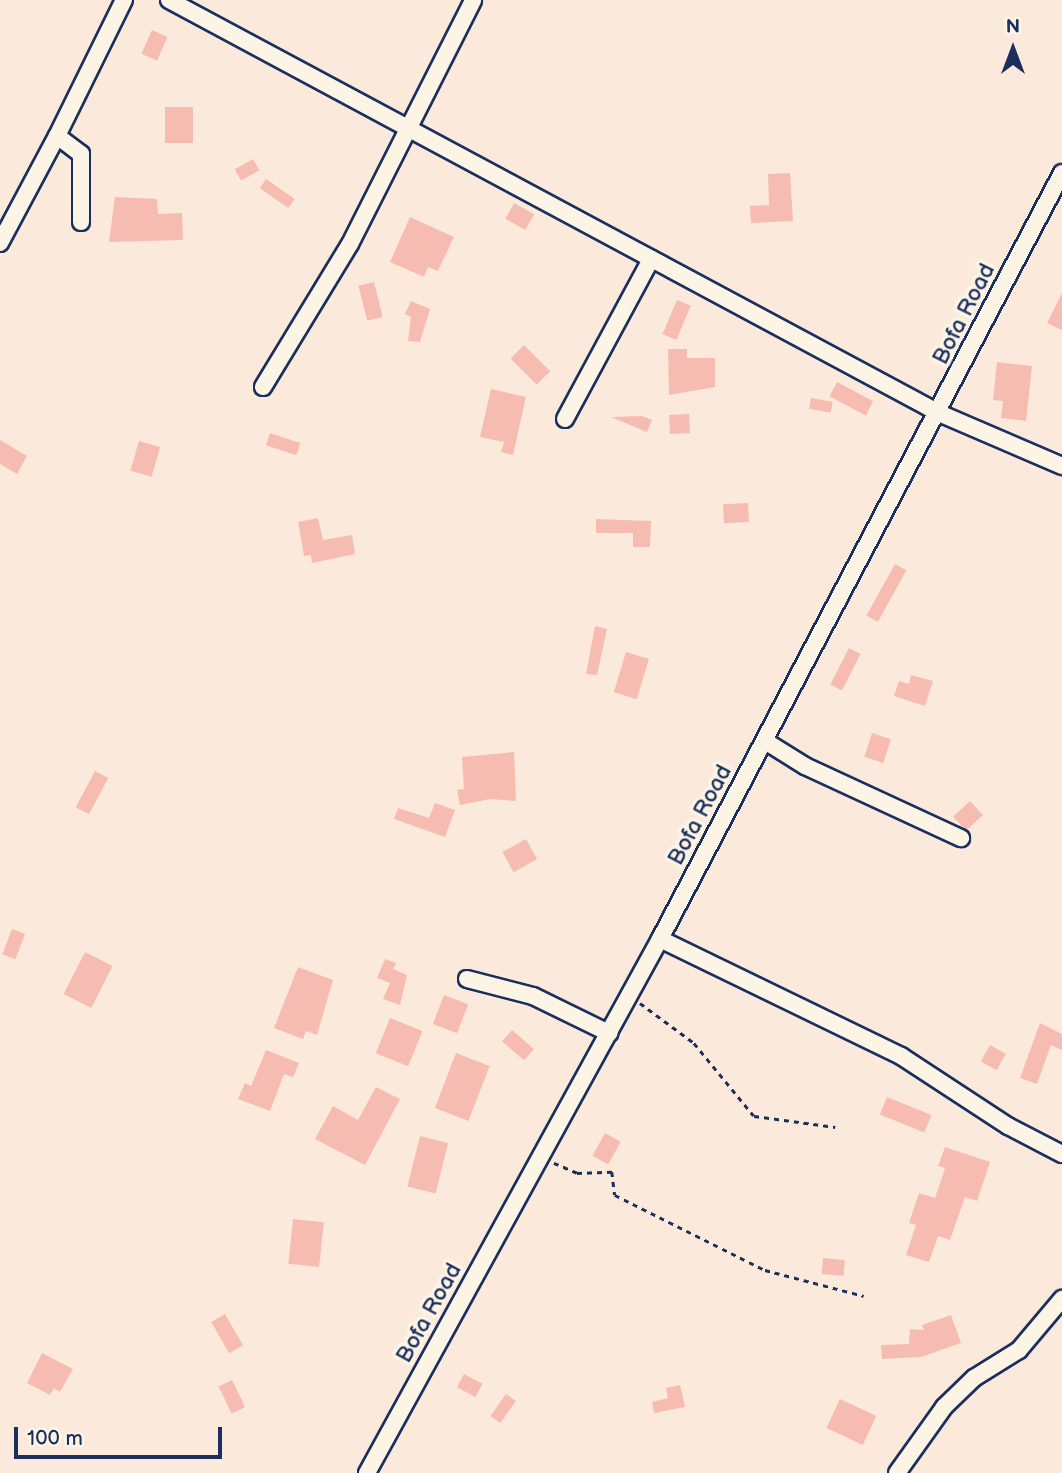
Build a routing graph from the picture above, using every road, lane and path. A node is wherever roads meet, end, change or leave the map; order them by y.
1 (124, 0) edge
2 (169, 0) edge
3 (473, 0) edge
4 (409, 129) junction
5 (57, 136) junction
6 (1062, 173) edge
7 (81, 222) dead end
8 (0, 243) edge
9 (651, 258) junction
10 (262, 387) dead end
11 (939, 413) junction
12 (565, 419) dead end
13 (1062, 466) edge
14 (765, 741) junction
15 (961, 838) dead end
16 (660, 939) junction
17 (467, 979) dead end
18 (630, 994) junction
19 (608, 1033) junction
20 (835, 1127) dead end
21 (1062, 1154) edge
22 (540, 1157) junction
23 (864, 1296) dead end
24 (1062, 1299) edge
25 (367, 1473) edge
26 (897, 1473) edge

1 - 5 street
2 - 4 street
3 - 4 street
4 - 9 street
4 - 10 street
5 - 7 street
5 - 8 street
6 - 11 street, Bofa Road
9 - 11 street
9 - 12 street
11 - 13 street
11 - 14 street, Bofa Road
14 - 15 street
14 - 16 street, Bofa Road
16 - 18 street, Bofa Road
16 - 21 street
17 - 19 street
18 - 19 street, Bofa Road
18 - 20 path
19 - 22 street, Bofa Road
22 - 23 path
22 - 25 street, Bofa Road
24 - 26 street

